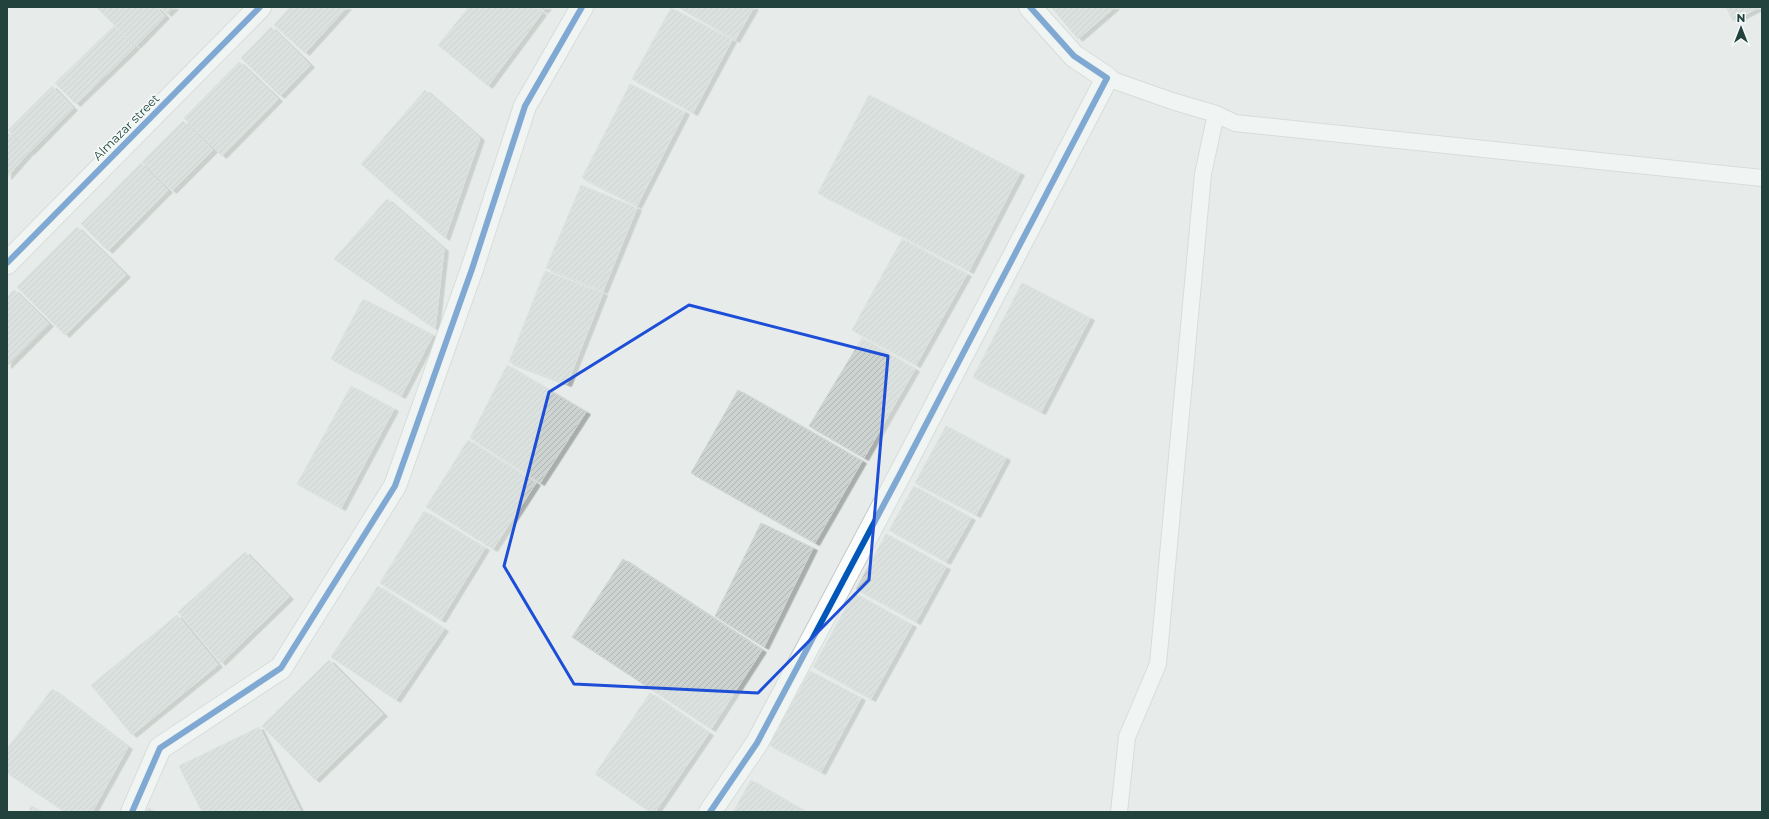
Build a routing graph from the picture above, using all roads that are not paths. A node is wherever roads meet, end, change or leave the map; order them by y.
1 (260, 7) edge
2 (582, 7) edge
3 (1030, 7) edge
4 (1107, 78) junction
5 (1216, 114) junction
6 (1762, 178) edge
7 (7, 263) edge
8 (132, 812) edge
9 (710, 812) edge
10 (1119, 812) edge

1 - 7 street, Almazar street
2 - 8 street
3 - 4 street
4 - 5 lane
4 - 9 street
5 - 6 lane
5 - 10 lane

